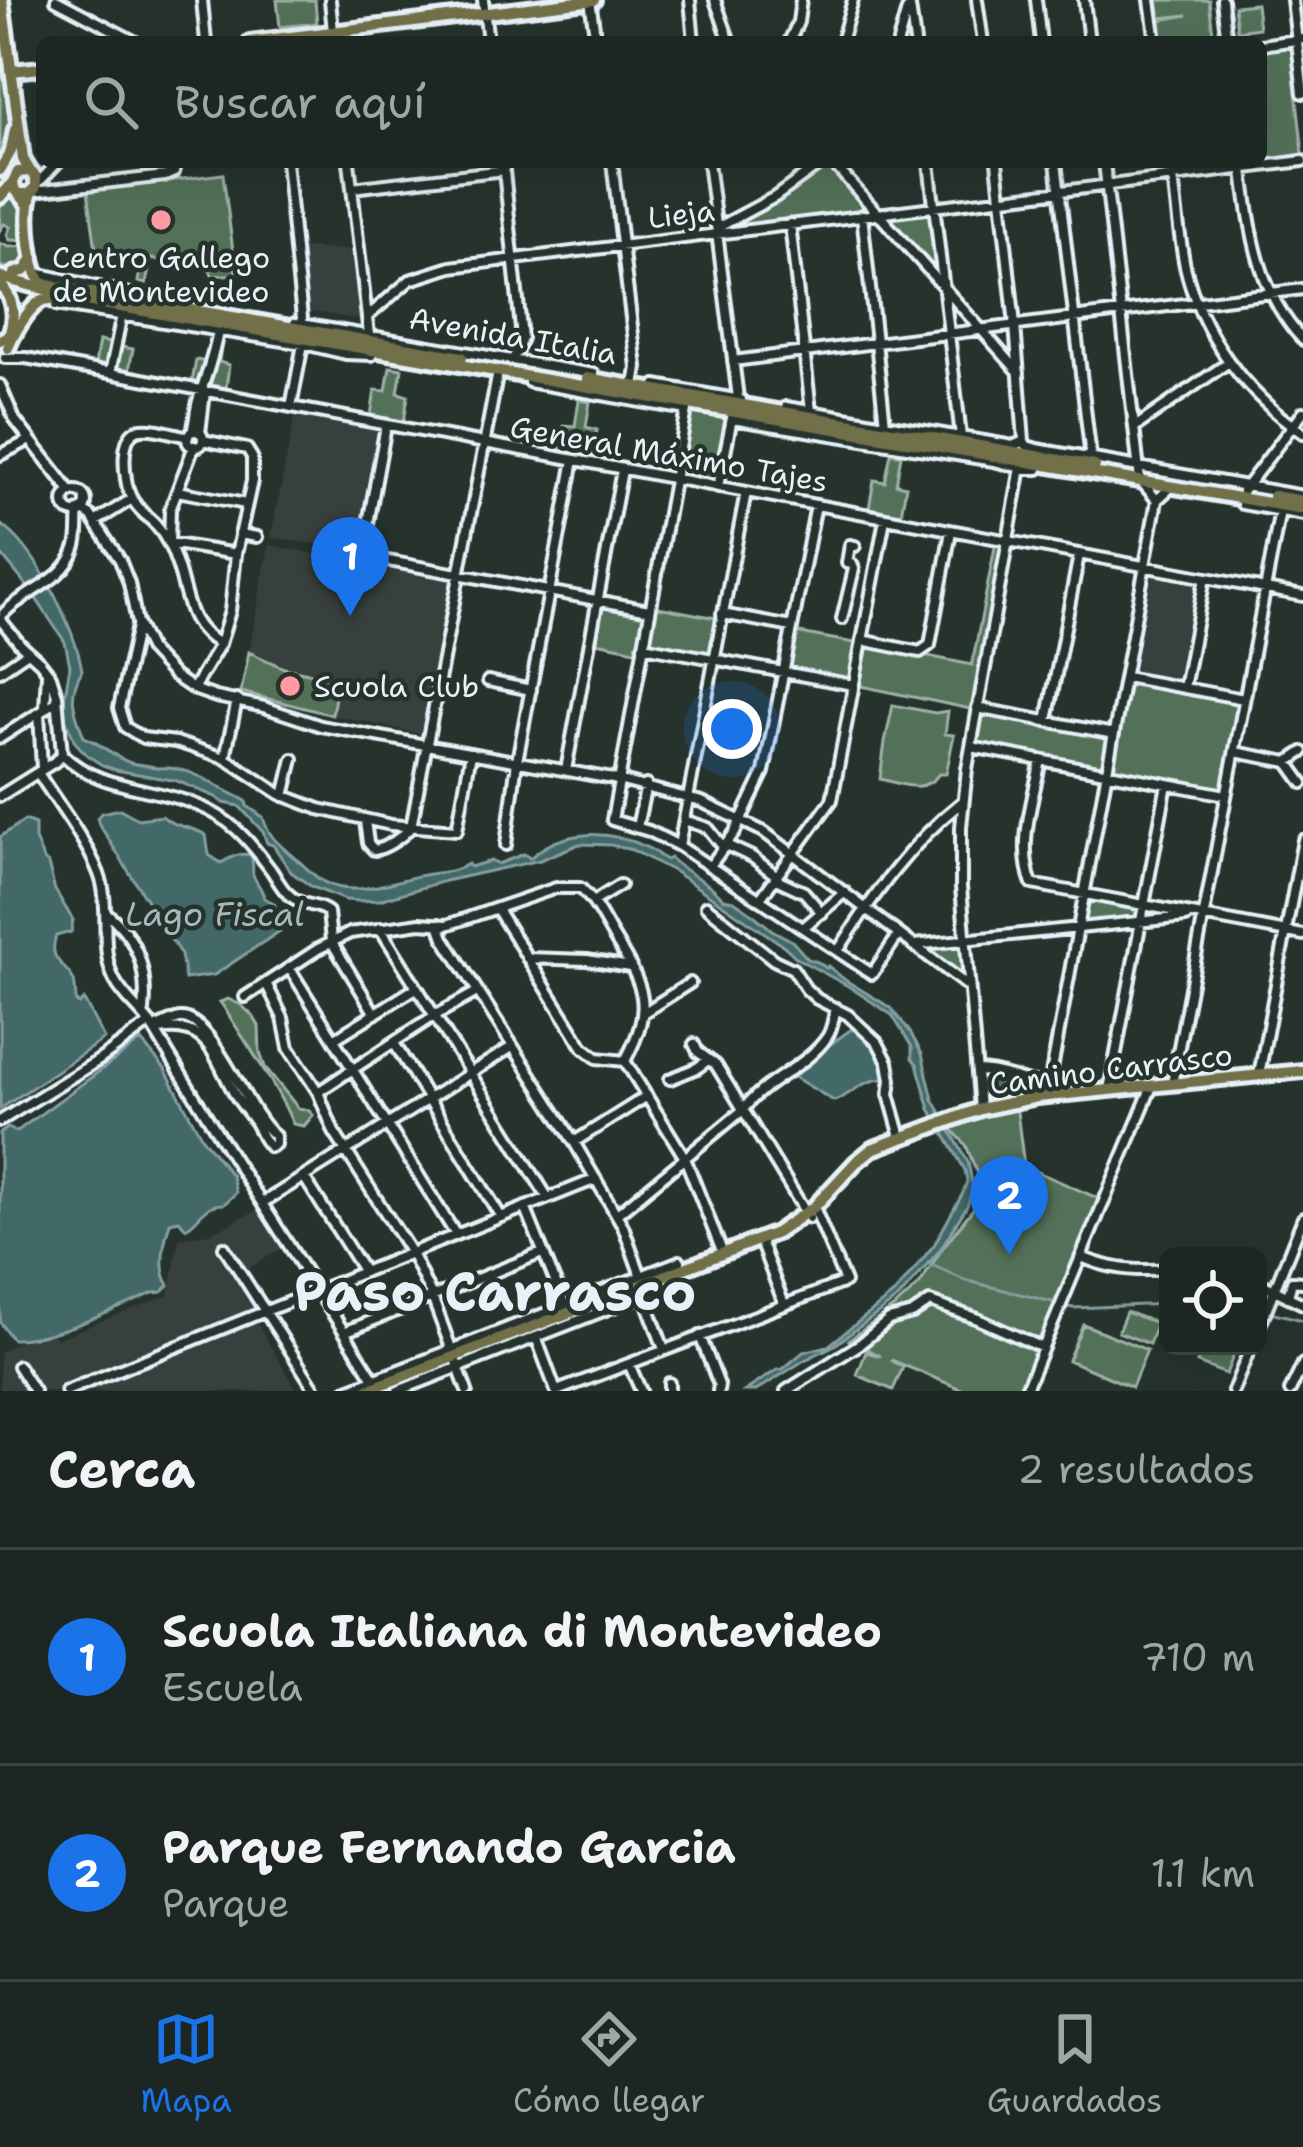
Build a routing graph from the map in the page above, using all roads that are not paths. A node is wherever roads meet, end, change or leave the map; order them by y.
1 (2, 0) edge
2 (56, 0) edge
3 (202, 0) edge
4 (330, 0) edge
5 (591, 0) edge
6 (690, 0) edge
7 (715, 0) edge
8 (801, 0) edge
9 (853, 0) edge
10 (977, 0) edge
11 (1036, 0) edge
12 (1084, 0) edge
13 (1150, 0) edge
14 (1222, 0) edge
15 (1292, 0) edge
16 (909, 2) edge
17 (484, 7) edge
18 (125, 36) edge
19 (205, 36) edge
20 (334, 36) edge
21 (339, 36) edge
22 (595, 36) edge
23 (693, 36) edge
24 (728, 36) edge
25 (792, 36) edge
26 (843, 36) edge
27 (900, 36) edge
28 (914, 36) edge
29 (981, 36) edge
30 (1040, 36) edge
31 (1088, 36) edge
32 (1155, 36) edge
33 (1226, 36) edge
34 (1300, 40) edge
35 (1267, 44) edge
36 (36, 69) edge
37 (11, 71) junction
38 (13, 90) junction
39 (1303, 93) edge
40 (15, 127) junction
41 (1303, 161) edge
42 (1267, 163) edge
43 (175, 168) edge
44 (287, 168) edge
45 (350, 168) edge
46 (489, 168) edge
47 (503, 168) edge
48 (613, 168) edge
49 (709, 168) edge
50 (815, 168) edge
51 (837, 168) edge
52 (930, 168) edge
53 (999, 168) edge
54 (1057, 168) edge
55 (1105, 168) edge
56 (1172, 168) edge
57 (1223, 168) edge
58 (1242, 168) edge
59 (0, 170) edge
60 (1173, 176) junction
61 (32, 182) edge
62 (1106, 185) junction
63 (61, 188) junction
64 (352, 188) junction
65 (1059, 191) junction
66 (1002, 198) junction
67 (0, 199) edge
68 (934, 206) junction
69 (877, 213) junction
70 (862, 215) junction
71 (790, 224) junction
72 (717, 231) junction
73 (622, 245) junction
74 (514, 259) junction
75 (30, 272) junction
76 (0, 277) edge
77 (1303, 289) edge
78 (946, 291) junction
79 (1270, 293) junction
80 (91, 302) junction
81 (1197, 302) junction
82 (56, 305) dead end
83 (12, 310) junction
84 (1122, 312) junction
85 (122, 316) junction
86 (367, 317) junction
87 (1074, 319) junction
88 (1015, 325) junction
89 (303, 327) junction
90 (0, 328) edge
91 (980, 330) junction
92 (218, 331) junction
93 (950, 333) junction
94 (1303, 340) edge
95 (877, 343) junction
96 (303, 344) junction
97 (369, 345) junction
98 (806, 351) junction
99 (3, 352) edge
100 (513, 360) junction
101 (733, 361) junction
102 (1229, 362) junction
103 (110, 373) junction
104 (498, 373) junction
105 (1020, 373) junction
106 (635, 384) junction
107 (0, 385) edge
108 (204, 391) junction
109 (291, 407) junction
110 (688, 407) junction
111 (732, 408) junction
112 (811, 411) junction
113 (1303, 412) edge
114 (885, 424) junction
115 (386, 426) junction
116 (1292, 426) junction
117 (1135, 427) junction
118 (1303, 433) edge
119 (961, 437) junction
120 (195, 438) junction
121 (30, 440) junction
122 (482, 444) junction
123 (987, 451) junction
124 (0, 455) edge
125 (1021, 455) junction
126 (1091, 459) junction
127 (574, 460) junction
128 (622, 470) junction
129 (1142, 477) junction
130 (674, 479) junction
131 (718, 487) junction
132 (1169, 488) junction
133 (1208, 488) junction
134 (1245, 488) junction
135 (177, 491) junction
136 (71, 492) junction
137 (746, 492) junction
138 (132, 499) junction
139 (1156, 500) junction
140 (246, 503) junction
141 (816, 505) junction
142 (1303, 505) edge
143 (1280, 508) junction
144 (79, 511) junction
145 (169, 518) junction
146 (885, 519) junction
147 (97, 520) junction
148 (156, 525) junction
149 (951, 531) junction
150 (240, 534) junction
151 (257, 537) dead end
152 (1009, 542) junction
153 (169, 543) junction
154 (855, 546) dead end
155 (236, 554) junction
156 (1079, 555) junction
157 (1146, 568) junction
158 (458, 575) junction
159 (1205, 578) junction
160 (852, 583) junction
161 (872, 587) junction
162 (1265, 589) junction
163 (549, 593) junction
164 (1303, 596) edge
165 (597, 602) junction
166 (650, 610) junction
167 (3, 614) edge
168 (722, 614) junction
169 (842, 619) dead end
170 (140, 622) junction
171 (792, 627) junction
172 (862, 640) junction
173 (220, 644) junction
174 (643, 646) junction
175 (28, 652) junction
176 (714, 659) junction
177 (47, 670) junction
178 (0, 671) edge
179 (784, 672) junction
180 (1125, 677) junction
181 (488, 681) dead end
182 (853, 685) junction
183 (195, 687) junction
184 (1184, 688) junction
185 (531, 690) junction
186 (237, 699) junction
187 (1244, 699) junction
188 (56, 702) junction
189 (977, 709) junction
190 (42, 710) junction
191 (1047, 721) junction
192 (1114, 734) junction
193 (0, 737) edge
194 (427, 744) junction
195 (971, 747) junction
196 (1234, 752) junction
197 (1303, 752) edge
198 (471, 753) junction
199 (62, 754) junction
200 (225, 758) junction
201 (292, 759) dead end
202 (1040, 760) junction
203 (517, 761) junction
204 (1288, 763) junction
205 (566, 770) junction
206 (40, 771) junction
207 (1107, 772) junction
208 (618, 780) junction
209 (1303, 783) edge
210 (1167, 784) junction
211 (646, 785) junction
212 (279, 793) junction
213 (1226, 795) junction
214 (0, 796) edge
215 (689, 797) junction
216 (963, 801) junction
217 (684, 820) junction
218 (742, 820) junction
219 (365, 821) junction
220 (411, 827) junction
221 (637, 827) junction
222 (1303, 840) edge
223 (506, 845) dead end
224 (680, 846) junction
225 (725, 846) junction
226 (794, 853) junction
227 (710, 866) junction
228 (776, 877) junction
229 (620, 884) dead end
230 (844, 892) junction
231 (1084, 894) junction
232 (760, 899) junction
233 (593, 902) junction
234 (706, 906) dead end
235 (1144, 906) junction
236 (865, 908) junction
237 (497, 909) junction
238 (822, 913) junction
239 (108, 914) junction
240 (1201, 917) junction
241 (1141, 922) junction
242 (439, 924) junction
243 (380, 928) junction
244 (803, 928) junction
245 (1078, 928) junction
246 (1286, 932) junction
247 (899, 934) junction
248 (1303, 935) edge
249 (331, 937) junction
250 (966, 939) junction
251 (913, 945) junction
252 (620, 947) junction
253 (837, 951) junction
254 (527, 958) junction
255 (603, 961) junction
256 (632, 968) junction
257 (290, 969) junction
258 (690, 983) dead end
259 (267, 985) junction
260 (969, 987) junction
261 (416, 988) junction
262 (477, 992) junction
263 (643, 997) junction
264 (245, 998) dead end
265 (657, 1003) junction
266 (836, 1008) junction
267 (144, 1012) junction
268 (644, 1013) junction
269 (375, 1014) junction
270 (434, 1016) junction
271 (153, 1027) junction
272 (334, 1039) junction
273 (394, 1042) junction
274 (694, 1044) dead end
275 (512, 1047) junction
276 (707, 1060) junction
277 (625, 1061) junction
278 (352, 1070) junction
279 (978, 1071) junction
280 (1303, 1071) edge
281 (470, 1073) junction
282 (1259, 1075) junction
283 (670, 1079) dead end
284 (1172, 1084) junction
285 (1153, 1086) junction
286 (1109, 1090) junction
287 (1047, 1091) junction
288 (318, 1092) junction
289 (646, 1096) junction
290 (240, 1097) junction
291 (429, 1099) junction
292 (980, 1108) junction
293 (743, 1110) junction
294 (0, 1121) edge
295 (387, 1125) junction
296 (901, 1137) junction
297 (574, 1142) junction
298 (346, 1151) junction
299 (686, 1157) junction
300 (304, 1177) junction
301 (596, 1179) junction
302 (548, 1198) junction
303 (262, 1203) junction
304 (525, 1207) junction
305 (812, 1213) junction
306 (616, 1214) junction
307 (501, 1217) junction
308 (1303, 1218) edge
309 (456, 1235) junction
310 (761, 1244) junction
311 (224, 1247) dead end
312 (542, 1252) junction
313 (411, 1253) junction
314 (723, 1254) junction
315 (1082, 1257) junction
316 (680, 1261) dead end
317 (1159, 1269) edge
318 (364, 1272) junction
319 (1303, 1282) edge
320 (643, 1286) junction
321 (1267, 1287) edge
322 (317, 1291) junction
323 (1274, 1291) junction
324 (432, 1297) junction
325 (1288, 1297) junction
326 (784, 1304) junction
327 (1303, 1304) edge
328 (1267, 1308) edge
329 (566, 1309) junction
330 (265, 1311) junction
331 (344, 1332) junction
332 (700, 1336) junction
333 (536, 1337) junction
334 (1043, 1348) junction
335 (664, 1349) junction
336 (1247, 1355) edge
337 (455, 1358) junction
338 (629, 1364) junction
339 (1303, 1364) edge
340 (18, 1366) dead end
341 (377, 1385) edge
342 (719, 1390) edge
343 (34, 1391) edge
344 (67, 1391) edge
345 (316, 1391) edge
346 (345, 1391) edge
347 (365, 1391) edge
348 (398, 1391) edge
349 (467, 1391) edge
350 (556, 1391) edge
351 (641, 1391) edge
352 (786, 1391) edge
353 (1024, 1391) edge
354 (1233, 1391) edge
355 (1290, 1391) edge

1 - 37 main road
2 - 18 street
3 - 19 street
4 - 20 street
5 - 17 main road
5 - 22 street
6 - 23 street
7 - 24 street
8 - 25 street
9 - 26 street
10 - 29 street
11 - 30 street
12 - 31 street
13 - 32 street
14 - 33 street
15 - 34 street
16 - 27 street
16 - 28 street
17 - 21 main road
34 - 35 street
34 - 39 street
36 - 37 main road
37 - 38 main road
38 - 40 main road
38 - 61 main road
40 - 59 main road
40 - 61 main road
41 - 42 street, Lieja
43 - 63 street
44 - 89 street
45 - 64 street
46 - 64 street
47 - 74 street
48 - 73 street
49 - 72 street
50 - 72 street
51 - 69 street
52 - 68 street
53 - 66 street
54 - 65 street
55 - 62 street
56 - 60 street
57 - 60 street, Lieja
58 - 79 street
60 - 62 street, Lieja
60 - 81 street
61 - 63 street
61 - 63 street
61 - 67 main road
61 - 75 main road
62 - 65 street, Lieja
62 - 84 street
64 - 86 street
65 - 66 street, Lieja
65 - 87 street
66 - 68 street, Lieja
66 - 88 street
68 - 69 street, Lieja
68 - 78 street
69 - 70 street, Lieja
69 - 78 street
70 - 71 street, Lieja
70 - 95 street
71 - 72 street, Lieja
71 - 98 street
72 - 73 street, Lieja
72 - 101 street
73 - 74 street, Lieja
73 - 106 street
74 - 86 street, Lieja
74 - 100 street
75 - 76 main road, Avenida Italia
75 - 89 main road, Avenida Italia
76 - 80 main road, Avenida Italia
76 - 83 main road
77 - 79 street
78 - 91 street
78 - 93 street
79 - 81 street
79 - 94 street
80 - 97 main road, Avenida Italia
80 - 99 main road
81 - 84 street
81 - 102 street
82 - 85 street, Avenida Italia
83 - 90 main road
83 - 99 main road
84 - 87 street
84 - 117 street
85 - 92 street, Avenida Italia
85 - 103 street
86 - 97 street
87 - 88 street
87 - 126 street
88 - 91 street
88 - 105 street
89 - 97 main road, Avenida Italia
91 - 93 street
91 - 105 street
92 - 96 street, Avenida Italia
92 - 108 street
93 - 95 street
93 - 119 street
95 - 98 street
95 - 114 street
96 - 97 street, Avenida Italia
96 - 109 street
97 - 100 street, Avenida Italia
97 - 104 main road, Avenida Italia
97 - 106 main road, Avenida Italia
98 - 101 street
98 - 112 street
99 - 103 street, General Máximo Tajes
100 - 106 street, Avenida Italia
101 - 111 street
102 - 116 street
102 - 117 street
103 - 108 street, General Máximo Tajes
104 - 110 main road, Avenida Italia
104 - 122 street
105 - 125 street
106 - 111 main road, Avenida Italia
107 - 121 street
108 - 109 street, General Máximo Tajes
108 - 120 street
109 - 115 street, General Máximo Tajes
110 - 111 main road, Avenida Italia
110 - 130 street
111 - 112 street, Avenida Italia
111 - 123 main road, Avenida Italia
111 - 123 main road, Avenida Italia
111 - 131 street
112 - 114 street, Avenida Italia
113 - 116 street
114 - 119 street, Avenida Italia
115 - 122 street, General Máximo Tajes
115 - 158 street
116 - 118 street
116 - 134 street
117 - 129 street
119 - 123 street, Avenida Italia
120 - 135 street
120 - 138 street
120 - 140 street
121 - 124 street
121 - 136 street
122 - 127 street, General Máximo Tajes
122 - 158 street
123 - 125 main road, Avenida Italia
123 - 125 street, Avenida Italia
125 - 126 street, Avenida Italia
125 - 129 street, Avenida Italia
125 - 129 main road, Avenida Italia
125 - 152 street
126 - 129 street, Avenida Italia
127 - 128 street, General Máximo Tajes
127 - 163 street
128 - 130 street, General Máximo Tajes
128 - 165 street
129 - 132 main road, Avenida Italia
129 - 133 main road, Avenida Italia
129 - 139 street
130 - 131 street, General Máximo Tajes
130 - 166 street
131 - 137 street, General Máximo Tajes
132 - 133 main road, Avenida Italia
132 - 139 street
133 - 134 main road, Avenida Italia
133 - 143 main road, Avenida Italia
134 - 142 main road, Avenida Italia
135 - 140 street
135 - 145 street
136 - 144 street
136 - 144 street
137 - 141 street, General Máximo Tajes
137 - 168 street
138 - 147 street
138 - 148 street
139 - 157 street
140 - 150 street
141 - 146 street, General Máximo Tajes
141 - 171 street
142 - 143 main road, Avenida Italia
143 - 162 street
144 - 147 street
144 - 167 street
145 - 148 street
145 - 153 street
146 - 149 street, General Máximo Tajes
146 - 161 street
147 - 170 street
148 - 153 street
149 - 152 street, General Máximo Tajes
149 - 172 street
150 - 151 street
150 - 155 street
152 - 156 street, General Máximo Tajes
152 - 189 street
153 - 155 street
153 - 173 street
154 - 160 street
155 - 173 street
156 - 157 street, General Máximo Tajes
156 - 191 street
157 - 159 street, General Máximo Tajes
157 - 180 street
158 - 163 street
158 - 194 street
159 - 162 street, General Máximo Tajes
159 - 184 street
160 - 161 street
160 - 169 street
161 - 172 street
162 - 164 street, General Máximo Tajes
162 - 187 street
163 - 165 street
163 - 185 street
165 - 166 street
165 - 205 street
166 - 174 street
167 - 175 street
168 - 171 street
168 - 176 street
170 - 183 street
170 - 200 street
171 - 179 street
172 - 182 street
173 - 183 street
174 - 176 street
174 - 208 street
175 - 177 street
175 - 178 street
176 - 179 street
176 - 215 street
177 - 188 street
177 - 190 street
179 - 182 street
179 - 218 street
180 - 184 street
180 - 192 street
181 - 185 street
182 - 226 street
183 - 186 street
184 - 187 street
185 - 203 street
186 - 194 street
186 - 200 street
187 - 196 street
188 - 190 street
188 - 199 street
189 - 191 street
189 - 195 street
190 - 193 street
190 - 206 street
191 - 192 street
192 - 207 street
194 - 198 street
194 - 220 street
195 - 202 street
195 - 216 street
196 - 204 street
196 - 213 street
197 - 204 street
198 - 203 street
198 - 220 street
199 - 206 street
199 - 249 street
200 - 212 street
201 - 212 street
202 - 207 street
202 - 231 street
203 - 205 street
203 - 223 street
204 - 209 street
205 - 208 street
206 - 214 street
206 - 239 street
207 - 210 street
207 - 231 street
208 - 211 street
208 - 221 street
210 - 213 street
210 - 235 street
211 - 215 street
211 - 221 street
212 - 219 street
213 - 240 street
215 - 217 street
215 - 218 street
216 - 236 street
216 - 250 street
217 - 224 street
217 - 225 street
218 - 225 street
218 - 226 street
219 - 220 street
219 - 220 street
221 - 224 street
222 - 246 street
224 - 227 street
225 - 227 street
225 - 228 street
226 - 228 street
226 - 230 street
227 - 232 street
228 - 232 street
228 - 238 street
229 - 233 street
230 - 236 street
230 - 238 street
231 - 235 street
231 - 245 street
232 - 244 street
233 - 237 street
233 - 252 street
234 - 266 street
235 - 240 street
235 - 241 street
236 - 247 street
236 - 253 street
237 - 242 street
237 - 254 street
238 - 244 street
239 - 267 street
239 - 267 street
240 - 241 street
240 - 246 street
240 - 284 street
241 - 245 street
241 - 286 street
242 - 243 street
242 - 262 street
243 - 249 street
243 - 261 street
244 - 253 street
245 - 250 street
245 - 287 street
246 - 248 street
246 - 282 street
247 - 251 street
247 - 253 street
249 - 257 street
249 - 269 street
250 - 251 street
250 - 260 street
251 - 260 street
252 - 255 street
252 - 256 street
254 - 255 street
254 - 277 street
255 - 256 street
256 - 263 street
257 - 259 street
257 - 272 street
258 - 265 street
259 - 264 street
259 - 288 street
260 - 279 street
261 - 269 street
261 - 270 street
262 - 270 street
262 - 275 street
263 - 265 street
263 - 268 street
265 - 268 street
266 - 293 street
266 - 296 street
267 - 271 street
268 - 277 street
269 - 272 street
270 - 273 street
270 - 281 street
271 - 290 street
271 - 294 street
271 - 303 street
272 - 278 street
273 - 278 street
273 - 291 street
274 - 276 street
275 - 281 street
275 - 297 street
276 - 283 street
276 - 293 street
277 - 289 street
278 - 288 street
278 - 295 street
279 - 287 street
279 - 292 street
280 - 282 main road, Camino Carrasco
281 - 291 street
281 - 302 street
282 - 284 main road, Camino Carrasco
284 - 285 main road, Camino Carrasco
285 - 286 main road, Camino Carrasco
285 - 315 street
286 - 287 main road, Camino Carrasco
287 - 292 main road, Camino Carrasco
288 - 298 street
289 - 297 street
289 - 299 street
290 - 290 street
291 - 295 street
291 - 307 street
292 - 296 main road, Camino Carrasco
293 - 299 street
293 - 305 street
295 - 298 street
295 - 309 street
296 - 305 main road, Camino Carrasco
297 - 301 street
298 - 300 street
298 - 313 street
299 - 306 street
299 - 314 street
300 - 303 street
300 - 318 street
301 - 302 street
301 - 306 street
302 - 304 street
303 - 322 street
304 - 307 street
304 - 312 street
305 - 310 main road
305 - 314 main road
305 - 326 street
306 - 320 street
307 - 309 street
308 - 323 street
309 - 313 street
310 - 320 main road
310 - 326 street
311 - 330 street
312 - 324 street
312 - 329 street
313 - 318 street
313 - 324 street
314 - 320 main road
315 - 317 street
315 - 334 street
316 - 320 street
318 - 322 street
319 - 325 street
320 - 329 main road
320 - 333 street
320 - 335 street
320 - 337 main road
321 - 323 street
322 - 330 street
322 - 331 street
323 - 325 street
323 - 328 street
324 - 331 street
324 - 337 street
325 - 327 street
326 - 332 street
329 - 337 main road
330 - 344 street
330 - 345 street
331 - 341 street
332 - 335 street
332 - 342 street
333 - 337 street
333 - 350 street
334 - 352 street
334 - 353 street
335 - 338 street
336 - 354 street
337 - 341 main road
337 - 347 main road
337 - 348 street
337 - 349 street
338 - 350 street
338 - 351 street
339 - 355 street
340 - 343 street
341 - 346 street

